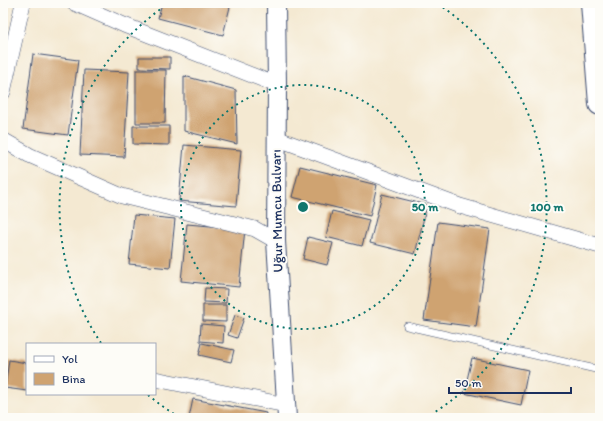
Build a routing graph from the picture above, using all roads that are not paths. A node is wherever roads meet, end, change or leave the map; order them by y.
1 (23, 3) edge
2 (74, 3) edge
3 (276, 3) edge
4 (592, 3) edge
5 (277, 85) junction
6 (3, 92) edge
7 (600, 104) edge
8 (276, 138) junction
9 (3, 140) edge
10 (276, 241) junction
11 (600, 246) edge
12 (407, 326) dead end
13 (600, 370) edge
14 (156, 379) edge
15 (286, 411) edge

1 - 6 street
2 - 5 street
3 - 5 street, Uğur Mumcu Bulvarı
4 - 7 highway
5 - 8 street, Uğur Mumcu Bulvarı
8 - 10 street, Uğur Mumcu Bulvarı
8 - 11 street
9 - 10 street
10 - 15 street, Uğur Mumcu Bulvarı
12 - 13 lane
14 - 15 street

